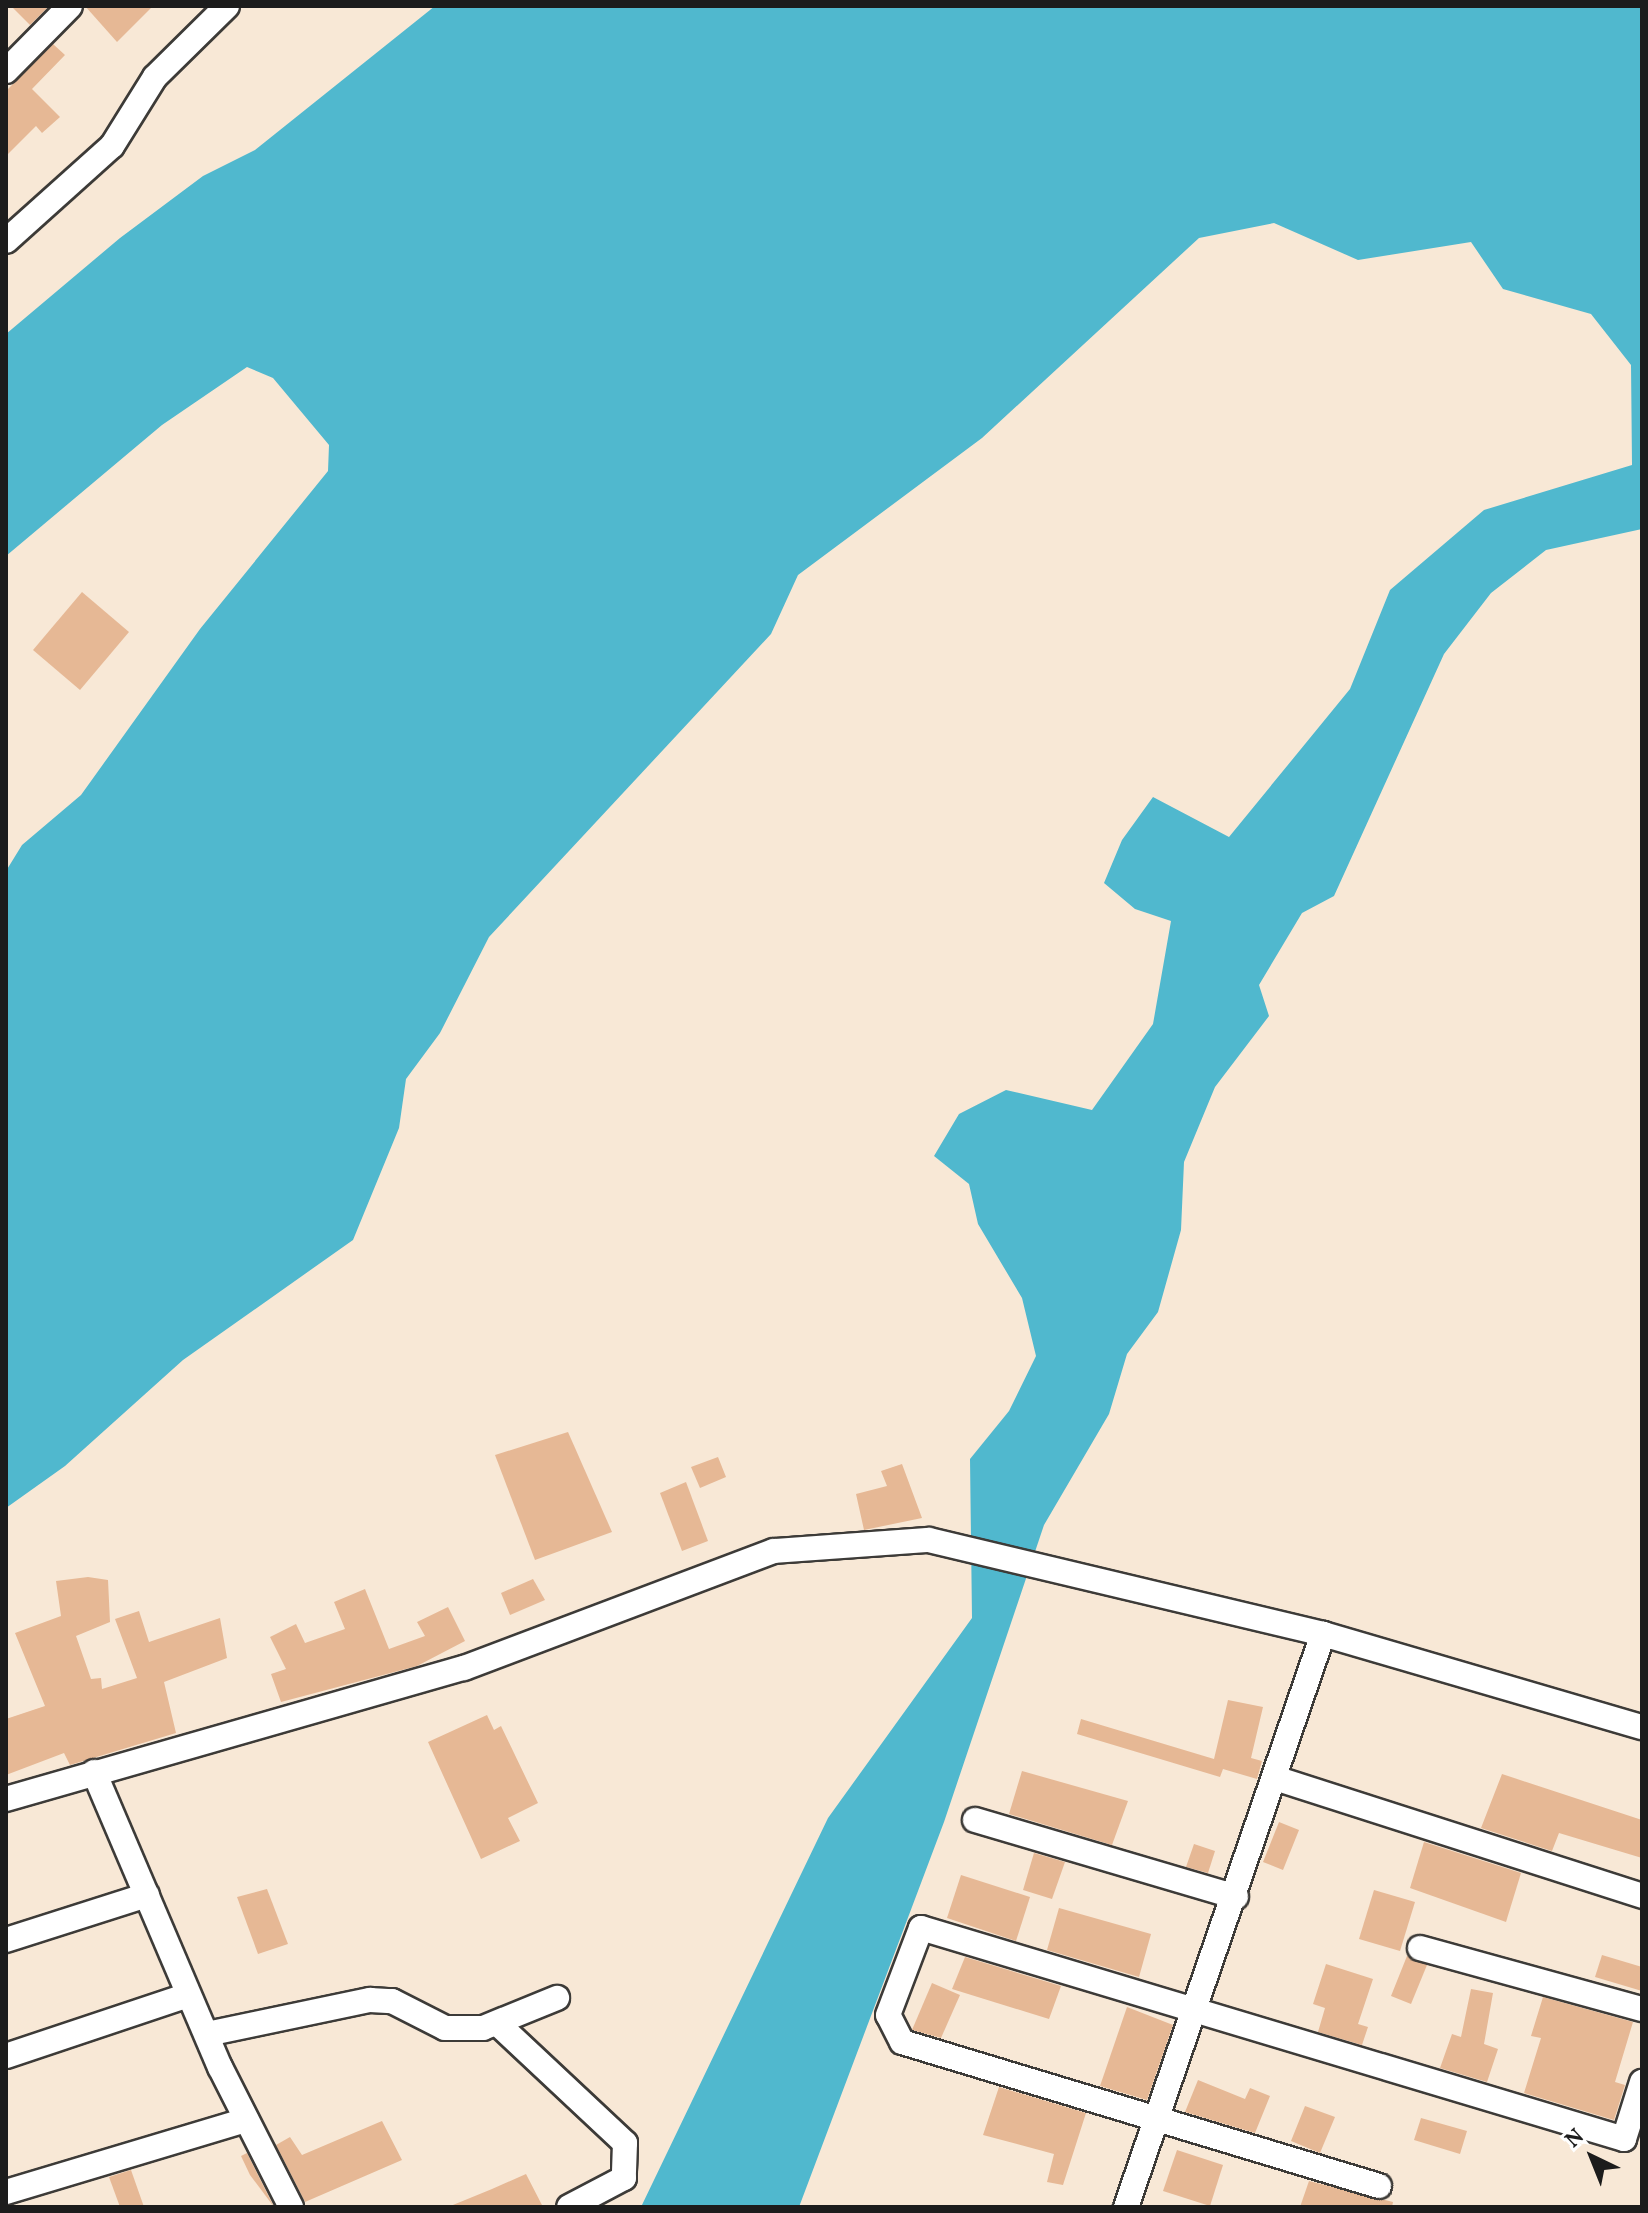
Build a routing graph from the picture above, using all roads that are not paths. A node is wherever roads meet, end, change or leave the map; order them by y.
1 (70, 6) edge
2 (227, 6) edge
3 (6, 71) edge
4 (6, 241) edge
5 (1323, 1634) junction
6 (1642, 1727) edge
7 (94, 1772) junction
8 (1275, 1778) junction
9 (6, 1799) edge
10 (975, 1820) dead end
11 (147, 1895) junction
12 (1642, 1896) edge
13 (1236, 1897) junction
14 (6, 1940) edge
15 (1420, 1948) dead end
16 (188, 1995) junction
17 (557, 1998) dead end
18 (1197, 2006) junction
19 (1642, 2009) edge
20 (498, 2024) junction
21 (207, 2034) junction
22 (6, 2056) edge
23 (1642, 2082) edge
24 (1158, 2115) junction
25 (246, 2120) junction
26 (1379, 2186) dead end
27 (6, 2192) edge
28 (291, 2207) edge
29 (569, 2207) edge
30 (1126, 2207) edge

1 - 3 street
2 - 4 street
5 - 6 street
5 - 7 street
5 - 8 street
7 - 9 street
7 - 11 street
8 - 12 street
8 - 13 street
10 - 13 street
11 - 14 street
11 - 16 street
13 - 18 street
15 - 19 street
16 - 21 street
16 - 22 street
17 - 20 street
18 - 23 street
18 - 24 street
18 - 24 street
20 - 21 street
20 - 29 street
21 - 25 street
24 - 26 street
24 - 30 street
25 - 27 street
25 - 28 street

